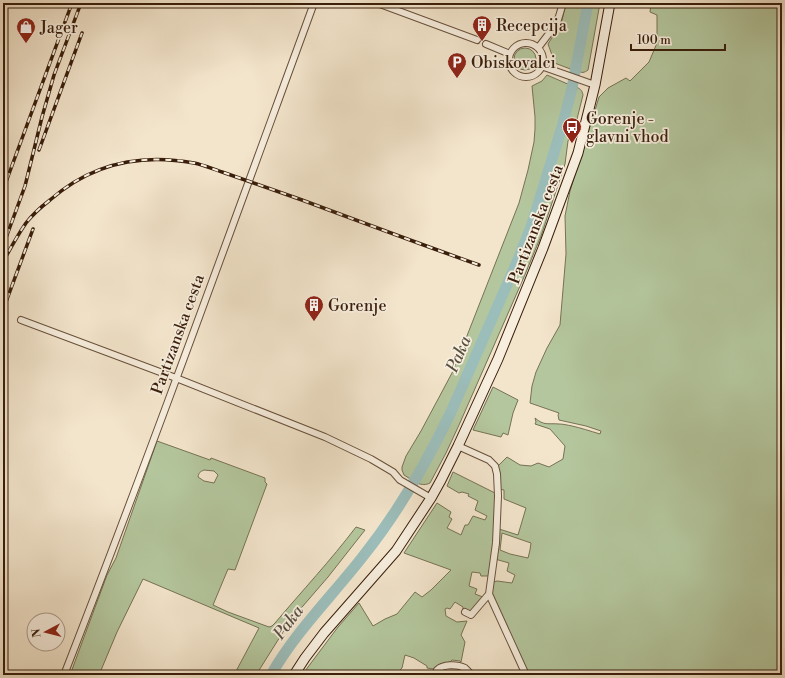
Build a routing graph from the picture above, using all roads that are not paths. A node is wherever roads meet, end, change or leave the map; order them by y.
1 (314, 3) edge
2 (378, 3) edge
3 (562, 3) edge
4 (610, 3) edge
5 (477, 40) dead end
6 (486, 44) dead end
7 (538, 48) junction
8 (510, 54) junction
9 (542, 66) junction
10 (595, 85) junction
11 (21, 320) dead end
12 (176, 378) junction
13 (458, 446) junction
14 (431, 498) junction
15 (489, 594) junction
16 (465, 612) dead end
17 (437, 670) dead end
18 (64, 675) edge
19 (294, 675) edge
20 (472, 675) edge
21 (526, 675) edge

1 - 12 street, Partizanska cesta
2 - 5 street
3 - 7 street
4 - 10 main road, Partizanska cesta
6 - 8 street
7 - 8 street
7 - 9 street
8 - 9 street
9 - 10 street
10 - 13 main road, Partizanska cesta
11 - 12 street
12 - 14 street
12 - 18 street, Partizanska cesta
13 - 14 main road, Partizanska cesta
13 - 15 street
14 - 19 main road, Partizanska cesta
15 - 16 street
15 - 21 street
17 - 20 street

